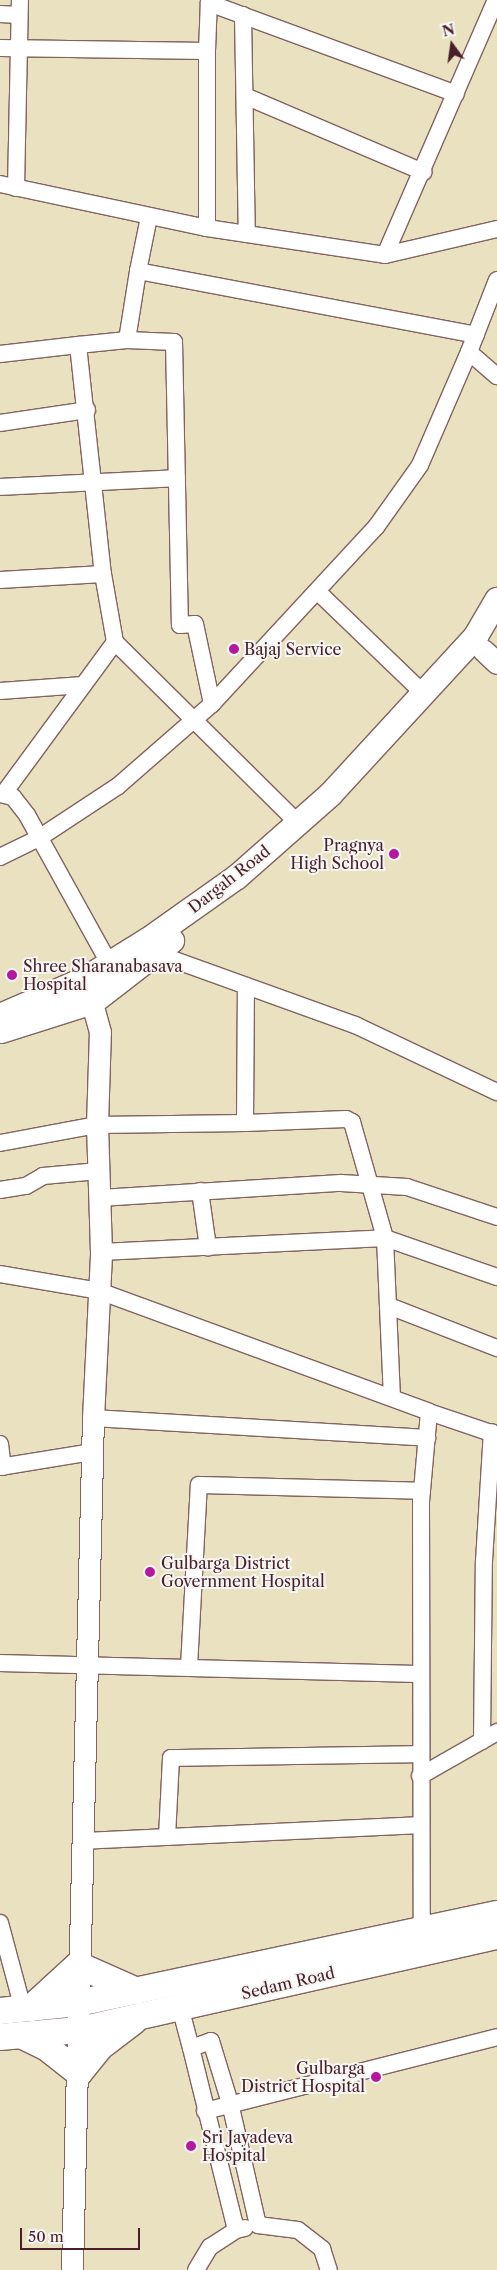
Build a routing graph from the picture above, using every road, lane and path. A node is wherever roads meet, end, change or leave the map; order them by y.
1 (496, 0) edge
2 (209, 1) edge
3 (19, 8) edge
4 (0, 14) edge
5 (242, 15) junction
6 (18, 47) junction
7 (0, 48) edge
8 (207, 51) junction
9 (456, 94) junction
10 (245, 96) junction
11 (423, 172) junction
12 (0, 184) edge
13 (16, 188) junction
14 (149, 217) junction
15 (207, 228) junction
16 (497, 229) edge
17 (247, 234) junction
18 (385, 255) junction
19 (138, 271) junction
20 (497, 280) edge
21 (476, 335) junction
22 (126, 340) junction
23 (78, 345) junction
24 (470, 352) junction
25 (0, 354) edge
26 (497, 376) edge
27 (87, 410) junction
28 (0, 423) edge
29 (177, 478) junction
30 (95, 481) junction
31 (0, 487) edge
32 (103, 574) junction
33 (0, 580) edge
34 (316, 591) junction
35 (497, 600) edge
36 (115, 642) junction
37 (492, 649) edge
38 (82, 685) junction
39 (0, 691) edge
40 (424, 694) junction
41 (212, 704) junction
42 (194, 722) junction
43 (2, 793) edge
44 (298, 823) junction
45 (39, 838) junction
46 (0, 857) edge
47 (156, 953) junction
48 (109, 964) junction
49 (84, 979) junction
50 (246, 986) junction
51 (93, 1002) junction
52 (0, 1016) edge
53 (0, 1031) edge
54 (497, 1092) edge
55 (245, 1123) junction
56 (97, 1126) junction
57 (0, 1143) edge
58 (99, 1171) junction
59 (369, 1184) junction
60 (0, 1190) edge
61 (200, 1191) junction
62 (100, 1198) junction
63 (497, 1217) edge
64 (385, 1238) junction
65 (208, 1247) junction
66 (101, 1252) junction
67 (0, 1274) edge
68 (497, 1277) edge
69 (98, 1291) junction
70 (389, 1306) junction
71 (497, 1348) edge
72 (392, 1398) junction
73 (429, 1412) junction
74 (93, 1418) junction
75 (494, 1433) edge
76 (427, 1438) junction
77 (0, 1444) edge
78 (93, 1452) junction
79 (2, 1467) edge
80 (422, 1491) junction
81 (497, 1628) edge
82 (482, 1635) junction
83 (0, 1663) edge
84 (87, 1664) junction
85 (189, 1667) junction
86 (419, 1674) junction
87 (497, 1732) edge
88 (482, 1741) junction
89 (420, 1754) junction
90 (420, 1776) junction
91 (420, 1825) junction
92 (167, 1837) junction
93 (82, 1841) junction
94 (497, 1914) edge
95 (0, 1923) edge
96 (422, 1931) junction
97 (497, 1936) edge
98 (78, 1965) junction
99 (78, 2003) junction
100 (139, 2004) junction
101 (180, 2008) junction
102 (18, 2009) edge
103 (79, 2030) junction
104 (11, 2036) edge
105 (497, 2038) edge
106 (191, 2048) junction
107 (79, 2073) junction
108 (230, 2103) junction
109 (205, 2111) junction
110 (258, 2225) junction
111 (236, 2230) junction
112 (72, 2270) edge
113 (196, 2270) edge
114 (330, 2270) edge

1 - 9 street
2 - 5 street
2 - 8 street
3 - 4 street
3 - 6 street
5 - 9 street
5 - 10 street
6 - 7 street
6 - 8 street
6 - 13 street
8 - 15 street
9 - 11 street
10 - 11 street
10 - 17 street
11 - 18 street
12 - 13 street
13 - 14 street
14 - 15 street
14 - 19 street
15 - 17 street
16 - 18 street
17 - 18 street
19 - 21 street
19 - 22 street
20 - 21 street
21 - 24 street
22 - 23 street
22 - 29 street
23 - 25 street
23 - 27 street
24 - 26 street
24 - 34 street
27 - 28 street
27 - 30 street
29 - 30 street
29 - 41 street
30 - 31 street
30 - 32 street
32 - 33 street
32 - 36 street
34 - 40 street
34 - 41 street
35 - 40 main road, Dargah Road
36 - 38 street
36 - 42 street
37 - 47 main road, Dargah Road
38 - 39 street
38 - 43 street
40 - 44 main road, Dargah Road
41 - 42 street
42 - 44 street
42 - 45 street
43 - 45 street
44 - 48 main road, Dargah Road
45 - 46 street
45 - 48 street
47 - 50 street
47 - 51 main road, Dargah Road
48 - 49 main road, Dargah Road
49 - 51 street
49 - 52 main road, Dargah Road
50 - 54 street
50 - 55 street
51 - 53 main road, Dargah Road
51 - 56 street
55 - 56 street
55 - 59 street
56 - 57 street
56 - 58 street
58 - 60 street
58 - 62 street
59 - 61 street
59 - 63 street
59 - 64 street
61 - 62 street
61 - 65 street
62 - 66 street
64 - 65 street
64 - 68 street
64 - 70 street
65 - 66 street
66 - 69 street
67 - 69 street
69 - 72 street
69 - 74 street
70 - 71 street
70 - 72 street
72 - 73 street
73 - 75 street
73 - 76 street
74 - 76 street
74 - 78 street
75 - 82 street
76 - 80 street
77 - 79 street
78 - 79 street
78 - 84 street
80 - 85 street
80 - 86 street
81 - 82 street
82 - 88 street
83 - 84 street
84 - 85 street
84 - 93 street
85 - 86 street
86 - 89 street
87 - 88 street
88 - 90 street
89 - 90 street
89 - 92 street
90 - 91 street
91 - 92 street
91 - 96 street
92 - 93 street
93 - 98 street
94 - 96 main road
95 - 102 street
96 - 100 main road
97 - 101 main road, Sedam Road
98 - 99 street
98 - 100 main road
98 - 102 main road
99 - 100 main road
99 - 102 main road
99 - 103 street
100 - 101 main road, Sedam Road
100 - 103 main road, Sedam Road
100 - 107 main road
101 - 106 street
103 - 104 main road, Sedam Road
103 - 107 street
104 - 107 main road
105 - 108 street
106 - 108 street
106 - 109 street
107 - 112 street
108 - 109 street
108 - 110 street
109 - 111 street
110 - 111 street
110 - 114 street
111 - 113 street

